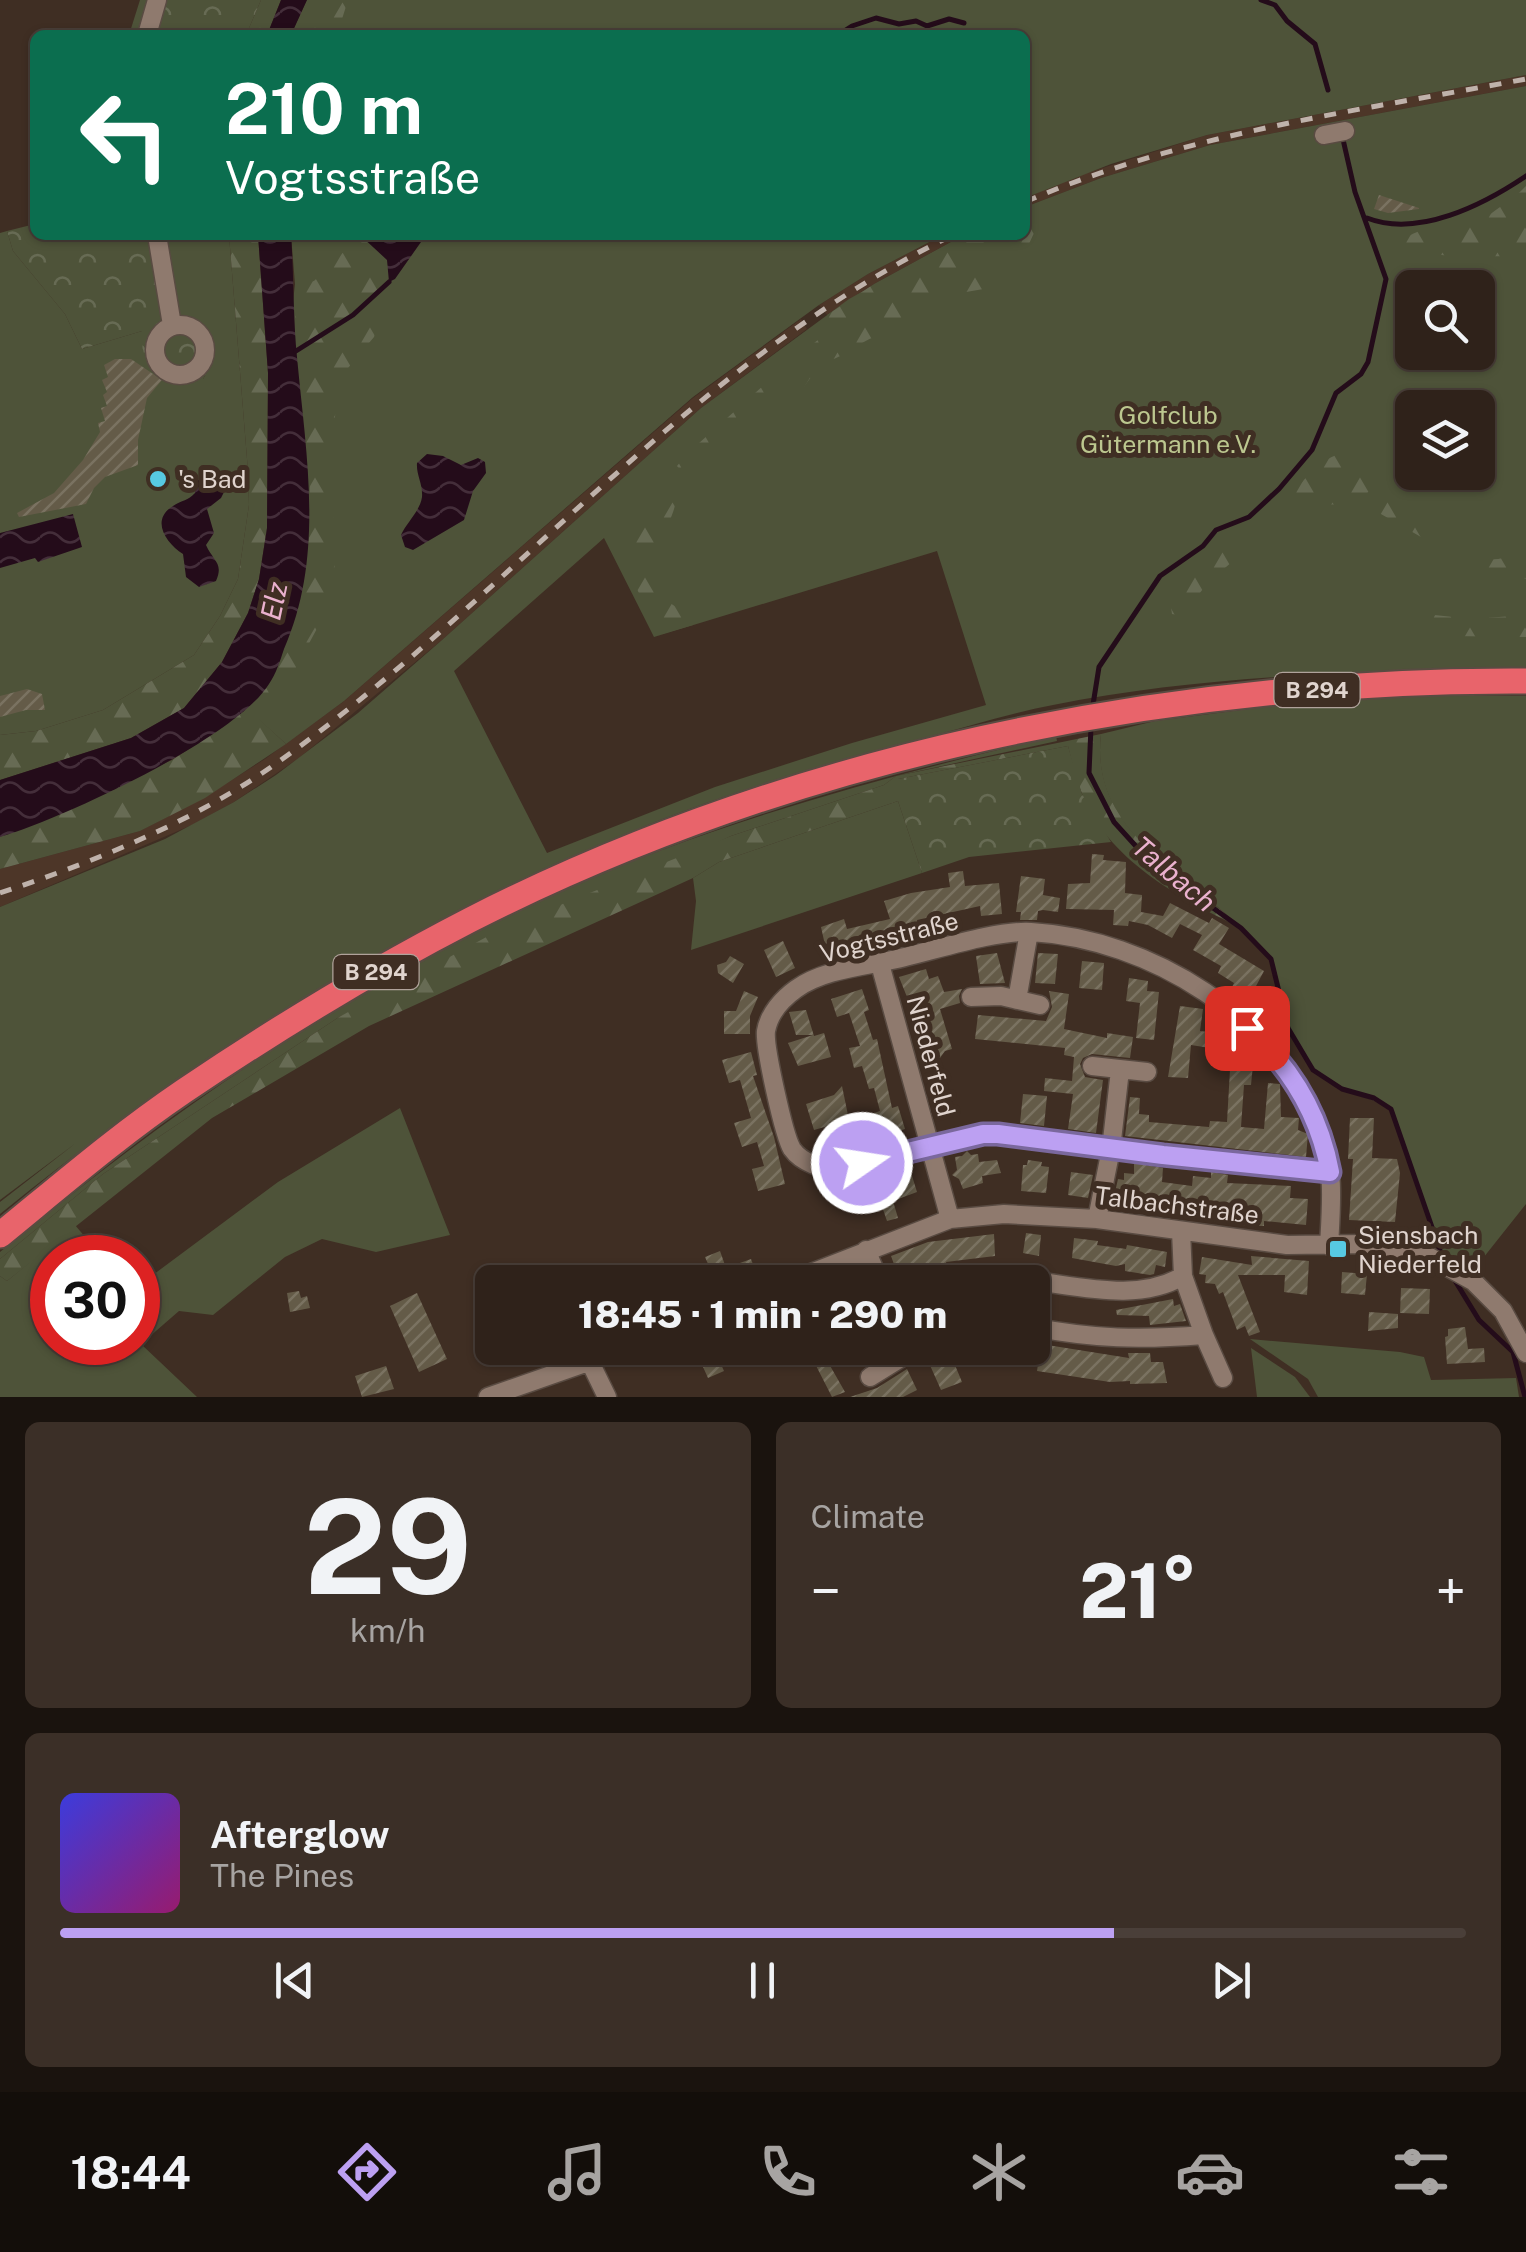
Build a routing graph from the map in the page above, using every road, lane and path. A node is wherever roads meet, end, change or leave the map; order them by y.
1 (157, 0) edge
2 (148, 30) edge
3 (158, 240) edge
4 (172, 325) junction
5 (1526, 681) edge
6 (1028, 932) junction
7 (880, 964) junction
8 (972, 996) dead end
9 (1017, 1000) junction
10 (1040, 1005) dead end
11 (1092, 1066) dead end
12 (1120, 1070) junction
13 (1147, 1072) dead end
14 (930, 1147) junction
15 (1111, 1149) junction
16 (1330, 1172) junction
17 (1097, 1219) junction
18 (950, 1220) junction
19 (1180, 1231) junction
20 (0, 1236) edge
21 (1329, 1246) junction
22 (866, 1250) junction
23 (829, 1265) edge
24 (873, 1265) edge
25 (1183, 1276) junction
26 (1050, 1282) edge
27 (1050, 1331) edge
28 (1204, 1334) junction
29 (1526, 1353) edge
30 (585, 1365) edge
31 (591, 1365) edge
32 (889, 1365) edge
33 (870, 1377) dead end
34 (1223, 1378) dead end
35 (541, 1389) edge
36 (488, 1397) edge
37 (607, 1397) edge

1 - 2 street
3 - 4 street
4 - 4 street
5 - 20 highway, B 294
6 - 7 street, Vogtsstraße
6 - 9 street
6 - 16 street, Vogtsstraße
7 - 14 street, Niederfeld
7 - 14 street, Vogtsstraße
8 - 9 street
9 - 10 street
11 - 12 street
12 - 13 street
12 - 15 street
14 - 15 street
14 - 18 street, Niederfeld
15 - 16 street
15 - 17 street
16 - 21 street, Vogtsstraße
17 - 18 street, Talbachstraße
17 - 19 street, Talbachstraße
18 - 22 street, Talbachstraße
19 - 21 street, Talbachstraße
19 - 25 street
21 - 29 street, Talbachstraße
22 - 23 street, Talbachstraße
22 - 24 street
25 - 26 street
25 - 28 street
27 - 28 street
28 - 34 street
30 - 35 street
31 - 37 street
32 - 33 street
35 - 36 street

